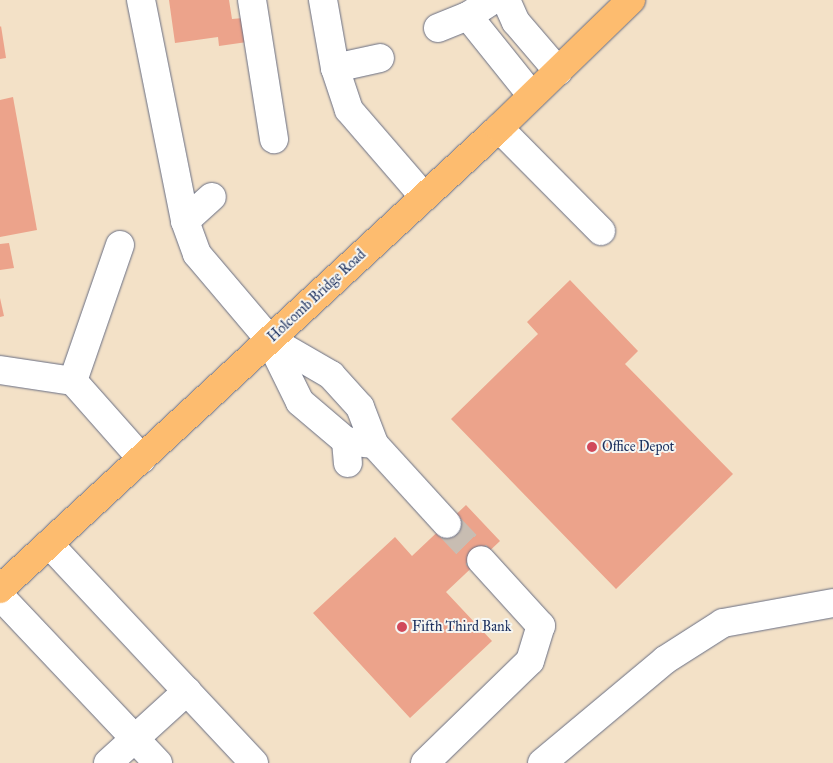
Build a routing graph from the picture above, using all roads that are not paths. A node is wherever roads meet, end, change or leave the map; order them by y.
1 (140, 0) edge
2 (252, 0) edge
3 (323, 0) edge
4 (493, 0) edge
5 (506, 0) edge
6 (632, 0) edge
7 (468, 16) junction
8 (438, 28) dead end
9 (380, 58) dead end
10 (334, 68) junction
11 (558, 71) junction
12 (532, 96) junction
13 (499, 128) junction
14 (274, 138) dead end
15 (212, 197) dead end
16 (424, 197) junction
17 (185, 221) junction
18 (601, 231) dead end
19 (120, 245) dead end
20 (270, 340) junction
21 (0, 370) edge
22 (73, 381) junction
23 (37, 396) dead end
24 (374, 444) junction
25 (142, 459) junction
26 (446, 524) tunnel mouth
27 (49, 544) junction
28 (480, 560) tunnel mouth
29 (0, 589) edge
30 (0, 596) edge
31 (833, 602) edge
32 (187, 691) junction
33 (135, 739) junction
34 (108, 763) edge
35 (158, 763) edge
36 (254, 763) edge
37 (425, 763) edge
38 (542, 763) edge

1 - 17 lane
2 - 14 lane
3 - 10 lane
4 - 7 lane
5 - 11 lane
6 - 11 main road, Holcomb Bridge Road
7 - 8 lane
7 - 12 lane
9 - 10 lane
10 - 16 lane
11 - 12 main road, Holcomb Bridge Road
12 - 13 main road, Holcomb Bridge Road
13 - 16 main road, Holcomb Bridge Road
13 - 18 lane
15 - 17 lane
16 - 20 main road, Holcomb Bridge Road
17 - 20 lane
19 - 22 lane
20 - 24 lane
20 - 24 lane
20 - 25 main road, Holcomb Bridge Road
21 - 22 lane
22 - 23 lane
22 - 25 lane
24 - 26 lane
25 - 27 main road, Holcomb Bridge Road
27 - 29 main road, Holcomb Bridge Road
27 - 32 lane
28 - 37 lane
30 - 33 lane
31 - 38 lane
32 - 33 lane
32 - 36 lane
33 - 34 lane
33 - 35 lane

